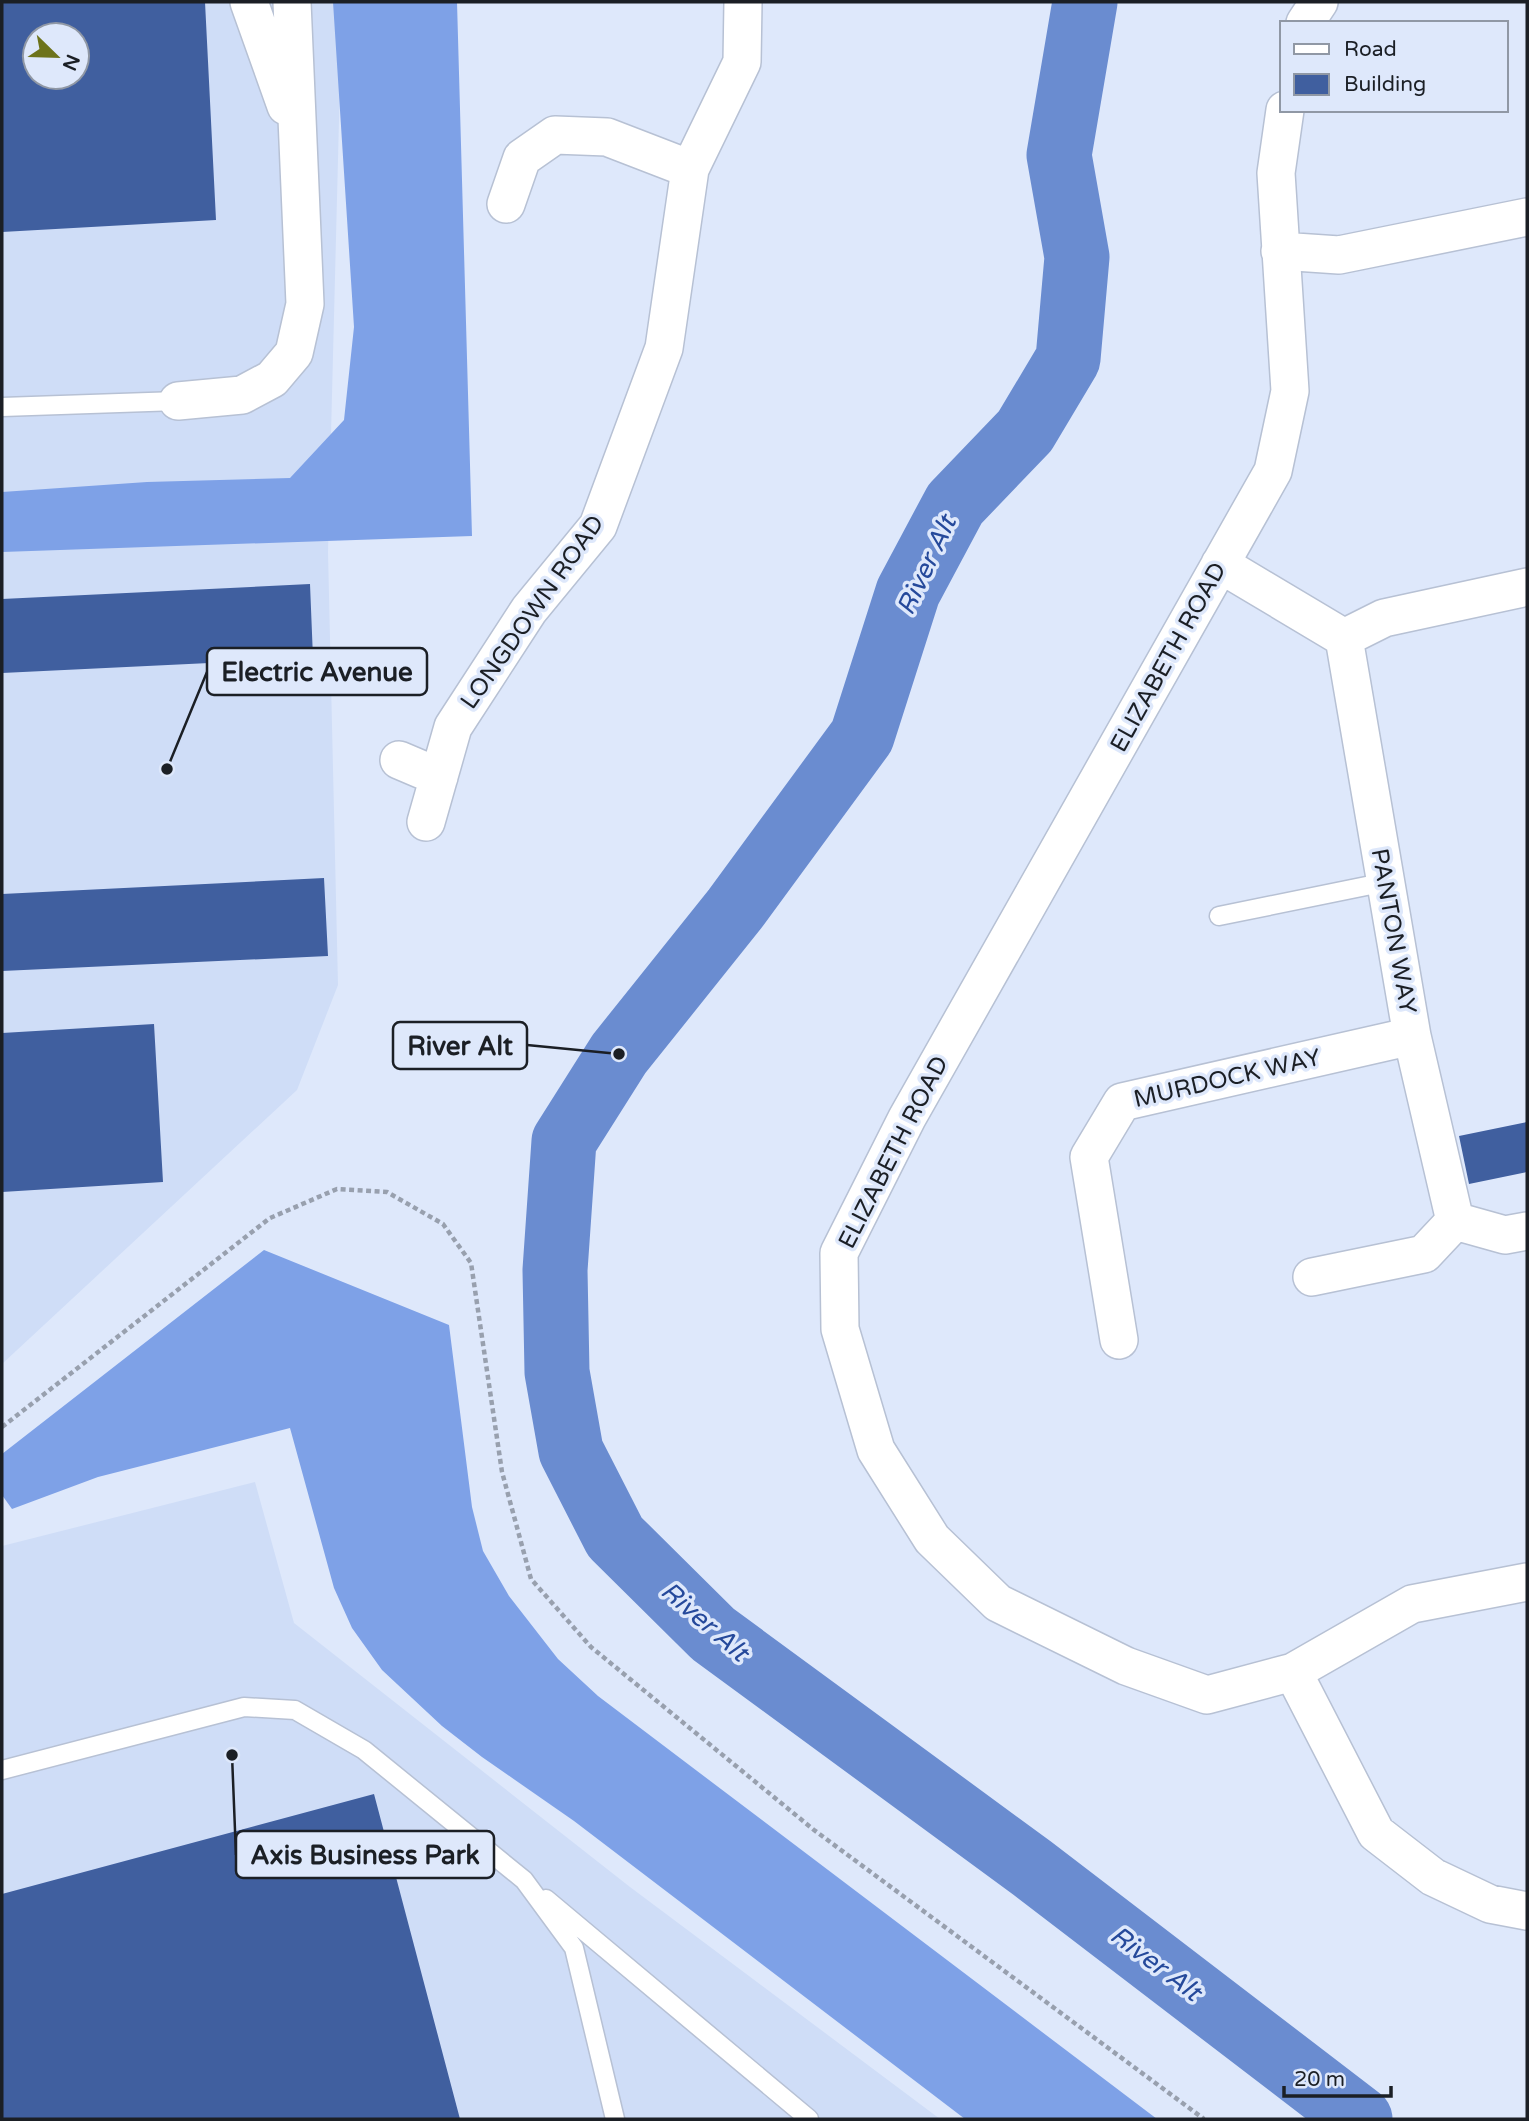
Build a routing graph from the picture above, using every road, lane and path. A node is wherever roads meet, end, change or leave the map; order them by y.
1 (249, 2) edge
2 (292, 2) edge
3 (743, 2) edge
4 (1319, 2) edge
5 (1307, 21) edge
6 (1285, 112) edge
7 (298, 138) junction
8 (690, 169) junction
9 (506, 204) dead end
10 (1527, 217) edge
11 (1280, 251) junction
12 (178, 401) joint
13 (2, 407) edge
14 (1220, 564) junction
15 (1527, 587) edge
16 (1345, 638) junction
17 (399, 760) dead end
18 (439, 777) junction
19 (426, 822) dead end
20 (1386, 882) junction
21 (1219, 916) dead end
22 (1412, 1037) junction
23 (1454, 1221) junction
24 (1527, 1231) edge
25 (1312, 1277) dead end
26 (1119, 1340) dead end
27 (2, 1427) edge
28 (1527, 1582) edge
29 (1293, 1672) junction
30 (2, 1770) edge
31 (524, 1880) junction
32 (1527, 1911) edge
33 (615, 2119) edge
34 (809, 2119) edge
35 (1204, 2119) edge

1 - 7 street
2 - 7 street
3 - 8 street, LONGDOWN ROAD
4 - 5 street
6 - 11 street, ELIZABETH ROAD
7 - 12 street
8 - 9 street
8 - 18 street, LONGDOWN ROAD
10 - 11 street
11 - 14 street, ELIZABETH ROAD
12 - 13 lane
14 - 16 street
14 - 29 street, ELIZABETH ROAD
15 - 16 street
16 - 20 street, PANTON WAY
17 - 18 street
18 - 19 street, LONGDOWN ROAD
20 - 21 lane
20 - 22 street, PANTON WAY
22 - 23 street, PANTON WAY
22 - 26 street, MURDOCK WAY
23 - 24 street
23 - 25 street
27 - 35 path
28 - 29 street, ELIZABETH ROAD
29 - 32 street
30 - 31 lane
31 - 33 lane
31 - 34 lane

